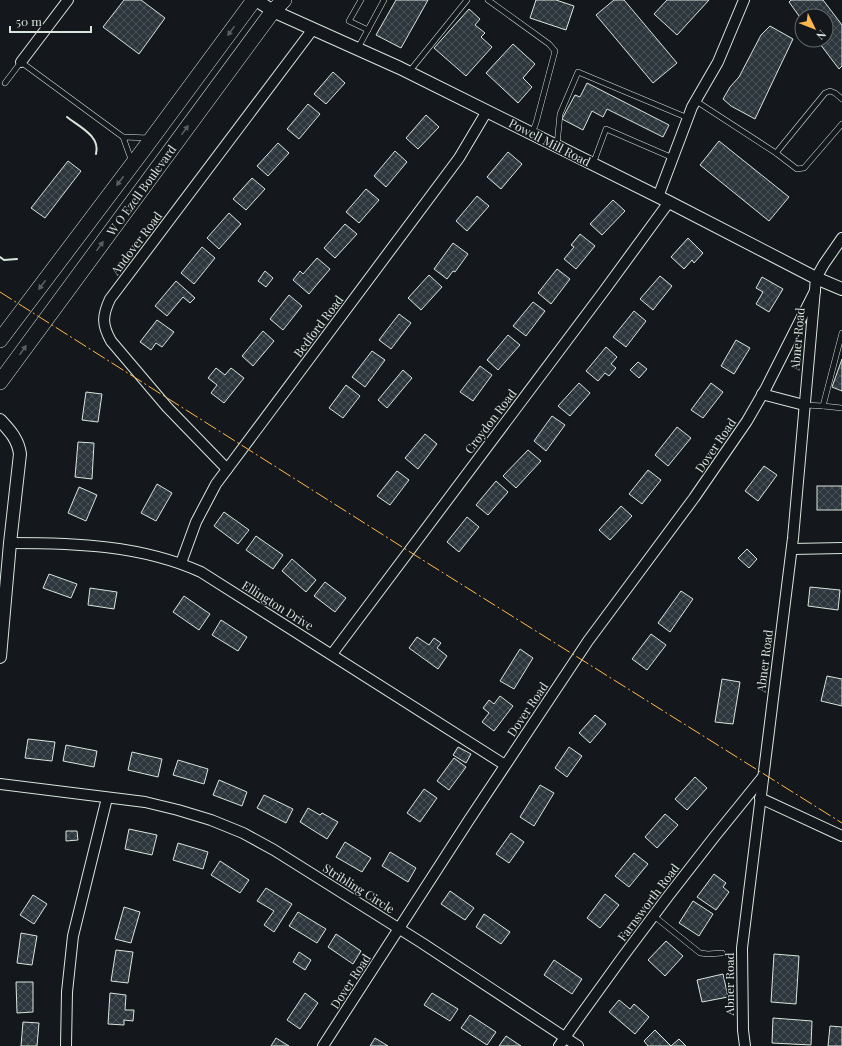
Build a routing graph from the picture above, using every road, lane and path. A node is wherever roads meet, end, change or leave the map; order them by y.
1 (68, 0) edge
2 (255, 0) edge
3 (284, 0) edge
4 (361, 0) edge
5 (384, 0) edge
6 (467, 0) edge
7 (488, 0) edge
8 (744, 0) edge
9 (273, 11) junction
10 (312, 28) junction
11 (368, 30) junction
12 (357, 49) junction
13 (21, 62) junction
14 (409, 72) junction
15 (5, 83) dead end
16 (842, 99) edge
17 (696, 101) junction
18 (487, 111) junction
19 (688, 118) junction
20 (842, 124) edge
21 (532, 133) junction
22 (123, 137) junction
23 (152, 138) junction
24 (557, 146) junction
25 (776, 153) junction
26 (674, 159) junction
27 (592, 164) junction
28 (132, 165) junction
29 (664, 199) junction
30 (842, 238) edge
31 (816, 278) junction
32 (842, 289) edge
33 (815, 291) junction
34 (842, 333) edge
35 (0, 340) edge
36 (0, 382) edge
37 (762, 394) junction
38 (804, 405) junction
39 (823, 406) junction
40 (842, 408) edge
41 (0, 420) edge
42 (227, 469) junction
43 (10, 542) junction
44 (792, 548) junction
45 (842, 548) edge
46 (181, 563) junction
47 (332, 654) junction
48 (0, 657) edge
49 (506, 765) junction
50 (762, 778) junction
51 (0, 784) edge
52 (107, 798) junction
53 (760, 798) junction
54 (842, 836) edge
55 (654, 916) junction
56 (399, 929) junction
57 (722, 953) dead end
58 (562, 1042) edge
59 (66, 1046) edge
60 (323, 1046) edge
61 (578, 1046) edge
62 (745, 1046) edge

1 - 13 street
2 - 9 street, Powell Mill Road
2 -> 23 main road, W O Ezell Boulevard
3 - 9 main road, W O Ezell Boulevard
4 - 11 lane
5 - 11 lane
6 - 14 lane
7 - 21 lane
8 - 17 street, Croydon Road
9 - 10 street, Powell Mill Road
36 -> 9 main road, W O Ezell Boulevard
10 - 12 street, Powell Mill Road
10 - 42 street, Andover Road
11 - 12 lane
12 - 14 street, Powell Mill Road
13 - 15 lane
13 - 22 lane
14 - 18 street, Powell Mill Road
16 - 25 lane
17 - 19 street, Croydon Road
17 - 25 lane
18 - 21 street, Powell Mill Road
18 - 42 street, Bedford Road
19 - 24 lane
19 - 26 street, Croydon Road
20 - 25 lane
21 - 24 street, Powell Mill Road
22 - 23 lane
22 - 28 lane
23 - 28 main road, W O Ezell Boulevard
24 - 27 street, Powell Mill Road
26 - 27 lane
26 - 29 street, Croydon Road
27 - 29 street, Powell Mill Road
28 -> 35 main road, W O Ezell Boulevard
29 - 31 street, Powell Mill Road
29 - 47 street, Croydon Road
30 - 31 street
31 - 32 street, Powell Mill Road
31 - 33 street, Abner Road
33 - 37 street, Dover Road
33 - 38 street, Abner Road
34 - 39 lane
37 - 38 street
37 - 49 street, Dover Road
38 - 39 lane
38 - 44 street, Abner Road
39 - 40 lane
41 - 43 street
42 - 46 street, Bedford Road
43 - 46 street, Ellington Drive
43 - 48 street
44 - 45 street
44 - 50 street, Abner Road
46 - 47 street, Ellington Drive
47 - 49 street, Ellington Drive
49 - 56 street, Dover Road
50 - 53 street, Abner Road
50 - 55 street, Farnsworth Road
51 - 52 street, Stribling Circle
52 - 56 street, Stribling Circle
52 - 59 street
53 - 54 street
53 - 62 street, Abner Road
55 - 57 lane
55 - 58 street, Farnsworth Road
56 - 58 street, Stribling Circle
56 - 60 street, Dover Road
58 - 61 street, Stribling Circle

